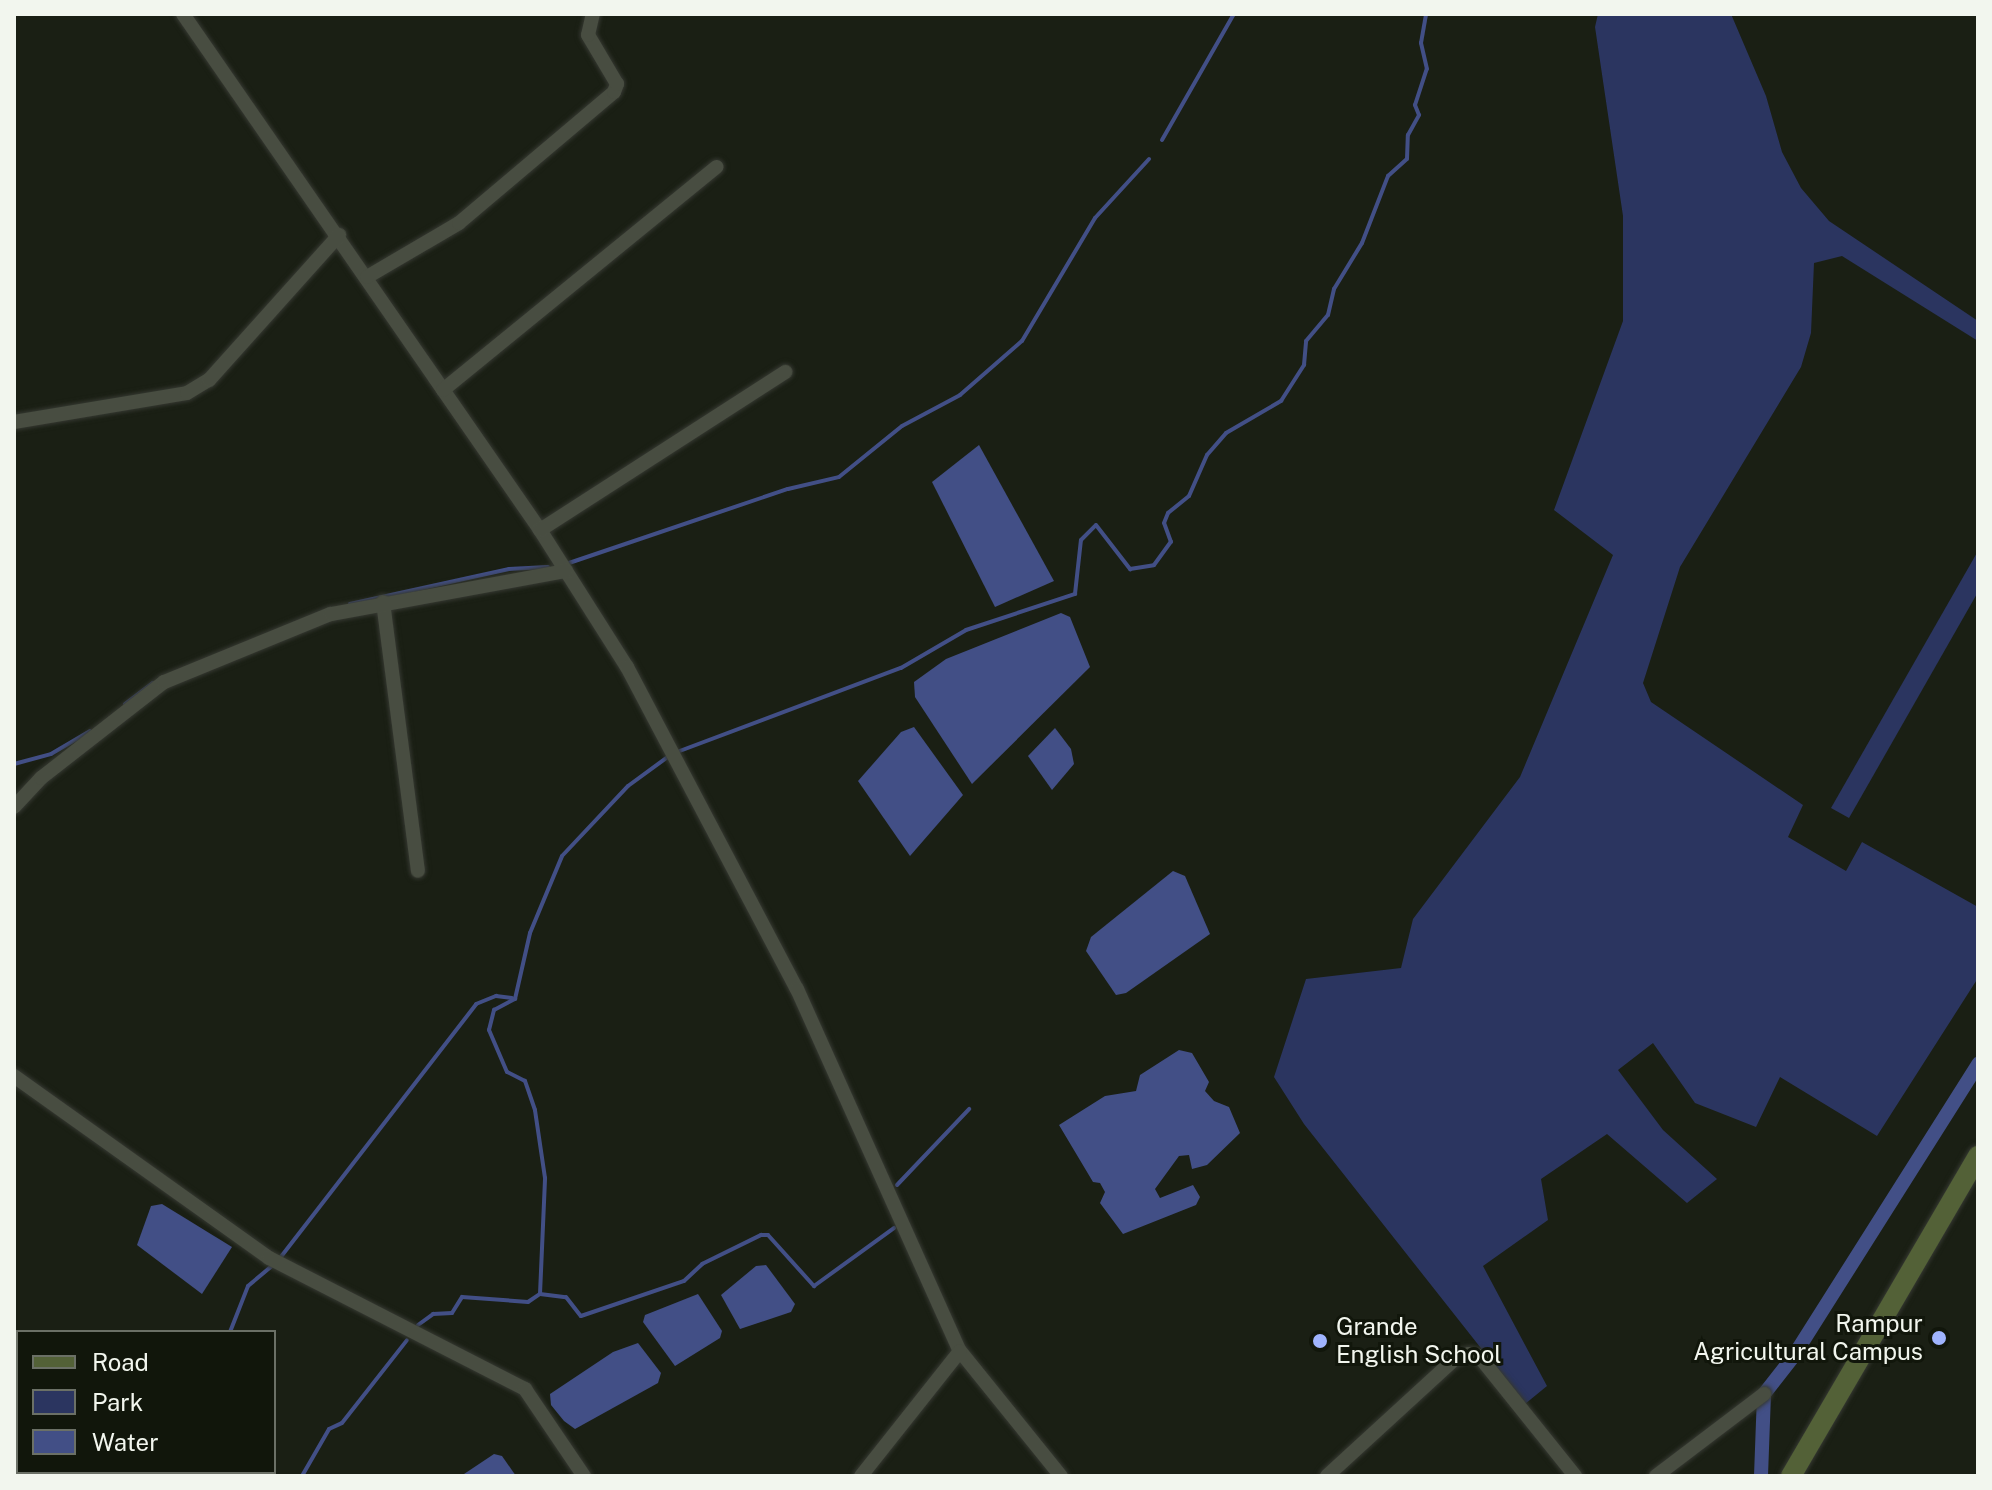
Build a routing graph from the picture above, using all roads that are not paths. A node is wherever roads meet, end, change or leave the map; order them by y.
1 (183, 14) edge
2 (593, 14) edge
3 (716, 167) dead end
4 (339, 235) junction
5 (367, 277) junction
6 (785, 372) dead end
7 (443, 390) junction
8 (14, 422) edge
9 (540, 530) junction
10 (566, 571) junction
11 (383, 602) junction
12 (14, 807) edge
13 (418, 871) dead end
14 (14, 1076) edge
15 (1978, 1156) edge
16 (960, 1351) junction
17 (1764, 1394) dead end
18 (584, 1476) edge
19 (861, 1476) edge
20 (1061, 1476) edge
21 (1327, 1476) edge
22 (1575, 1476) edge
23 (1656, 1476) edge
24 (1791, 1476) edge

1 - 4 street
2 - 5 street
3 - 7 street
4 - 5 street
4 - 8 street
5 - 7 street
6 - 9 street
7 - 9 street
9 - 10 street
10 - 11 street
10 - 16 street
11 - 12 street
11 - 13 street
14 - 18 street
15 - 24 main road
16 - 19 street
16 - 20 street
17 - 23 street
21 - 22 street

